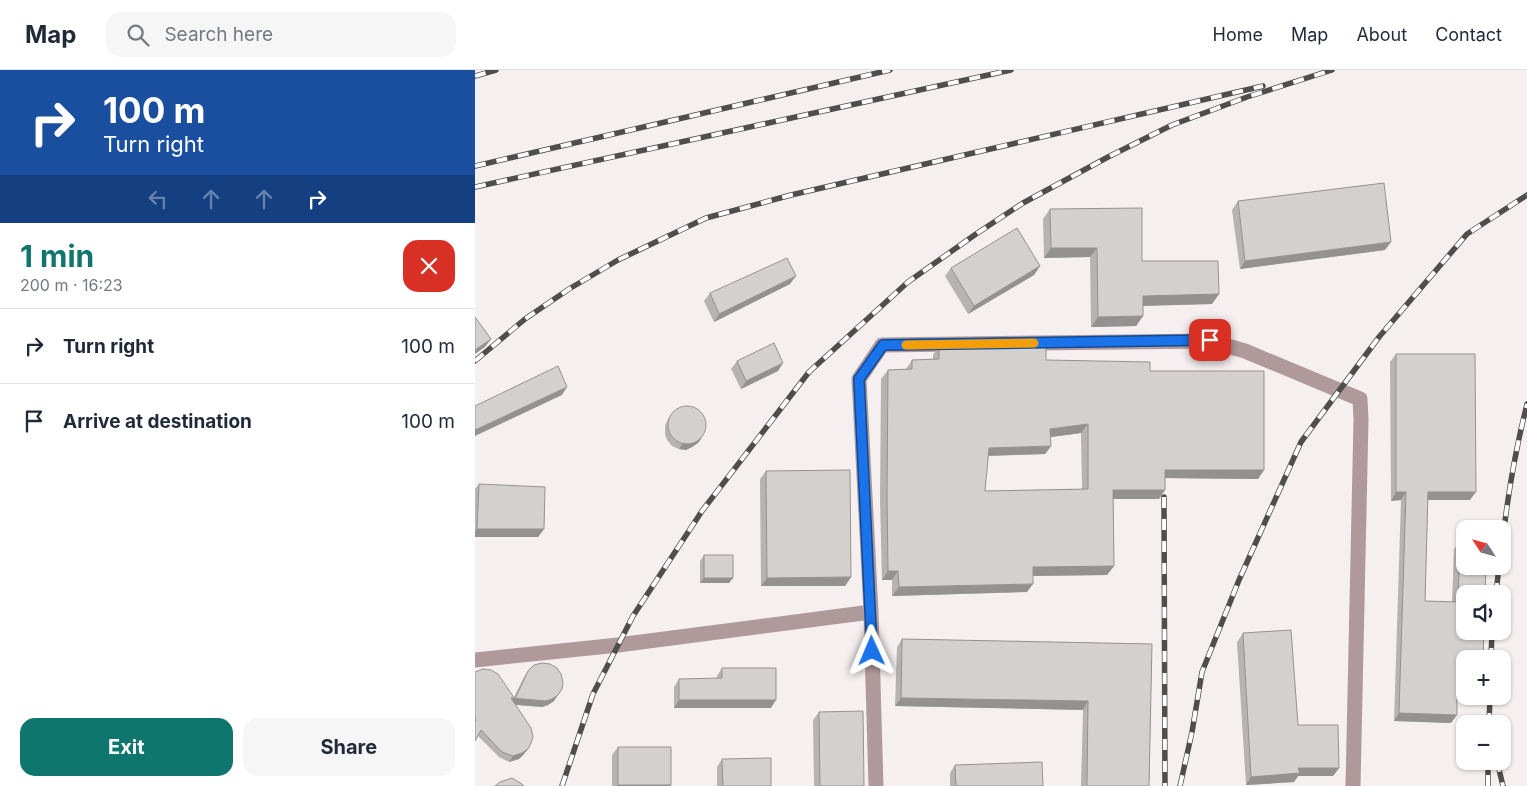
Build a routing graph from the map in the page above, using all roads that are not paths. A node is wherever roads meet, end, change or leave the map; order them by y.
1 (871, 612) junction
2 (475, 660) edge
3 (876, 786) edge
4 (1353, 786) edge

1 - 2 lane
1 - 3 lane
1 - 4 lane

